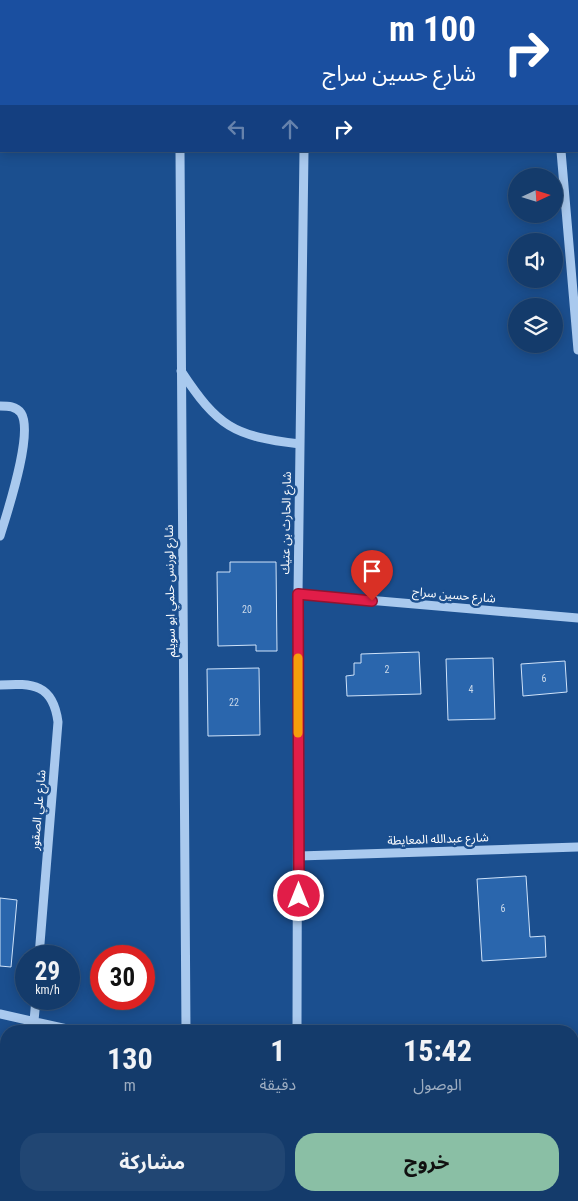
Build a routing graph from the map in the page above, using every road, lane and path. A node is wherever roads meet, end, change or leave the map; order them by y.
1 (180, 152) edge
2 (304, 152) edge
3 (561, 152) edge
4 (578, 350) edge
5 (180, 371) junction
6 (4, 406) edge
7 (300, 444) junction
8 (0, 536) edge
9 (298, 594) junction
10 (578, 618) edge
11 (0, 685) edge
12 (578, 847) edge
13 (299, 856) junction
14 (40, 945) edge
15 (35, 1010) edge
16 (0, 1015) edge
17 (298, 1015) junction
18 (34, 1022) junction
19 (48, 1025) edge
20 (186, 1025) edge
21 (297, 1025) edge
22 (302, 1025) edge

1 - 5 street, شارع لورنس حلمي ابو سويلم
2 - 7 street, شارع الحارث بن عتيك
3 - 4 street
5 - 7 street
5 - 20 street, شارع لورنس حلمي ابو سويلم
6 - 8 street
7 - 9 street, شارع الحارث بن عتيك
9 - 10 street, شارع حسين سراج
9 - 13 street, شارع الحارث بن عتيك
11 - 14 street, شارع علي الصقور
12 - 13 street, شارع عبدالله المعايطة
13 - 17 street, شارع الحارث بن عتيك
15 - 18 street
16 - 18 street
17 - 21 street, شارع الحارث بن عتيك
17 - 22 street, شارع الحارث بن عتيك
18 - 19 street

